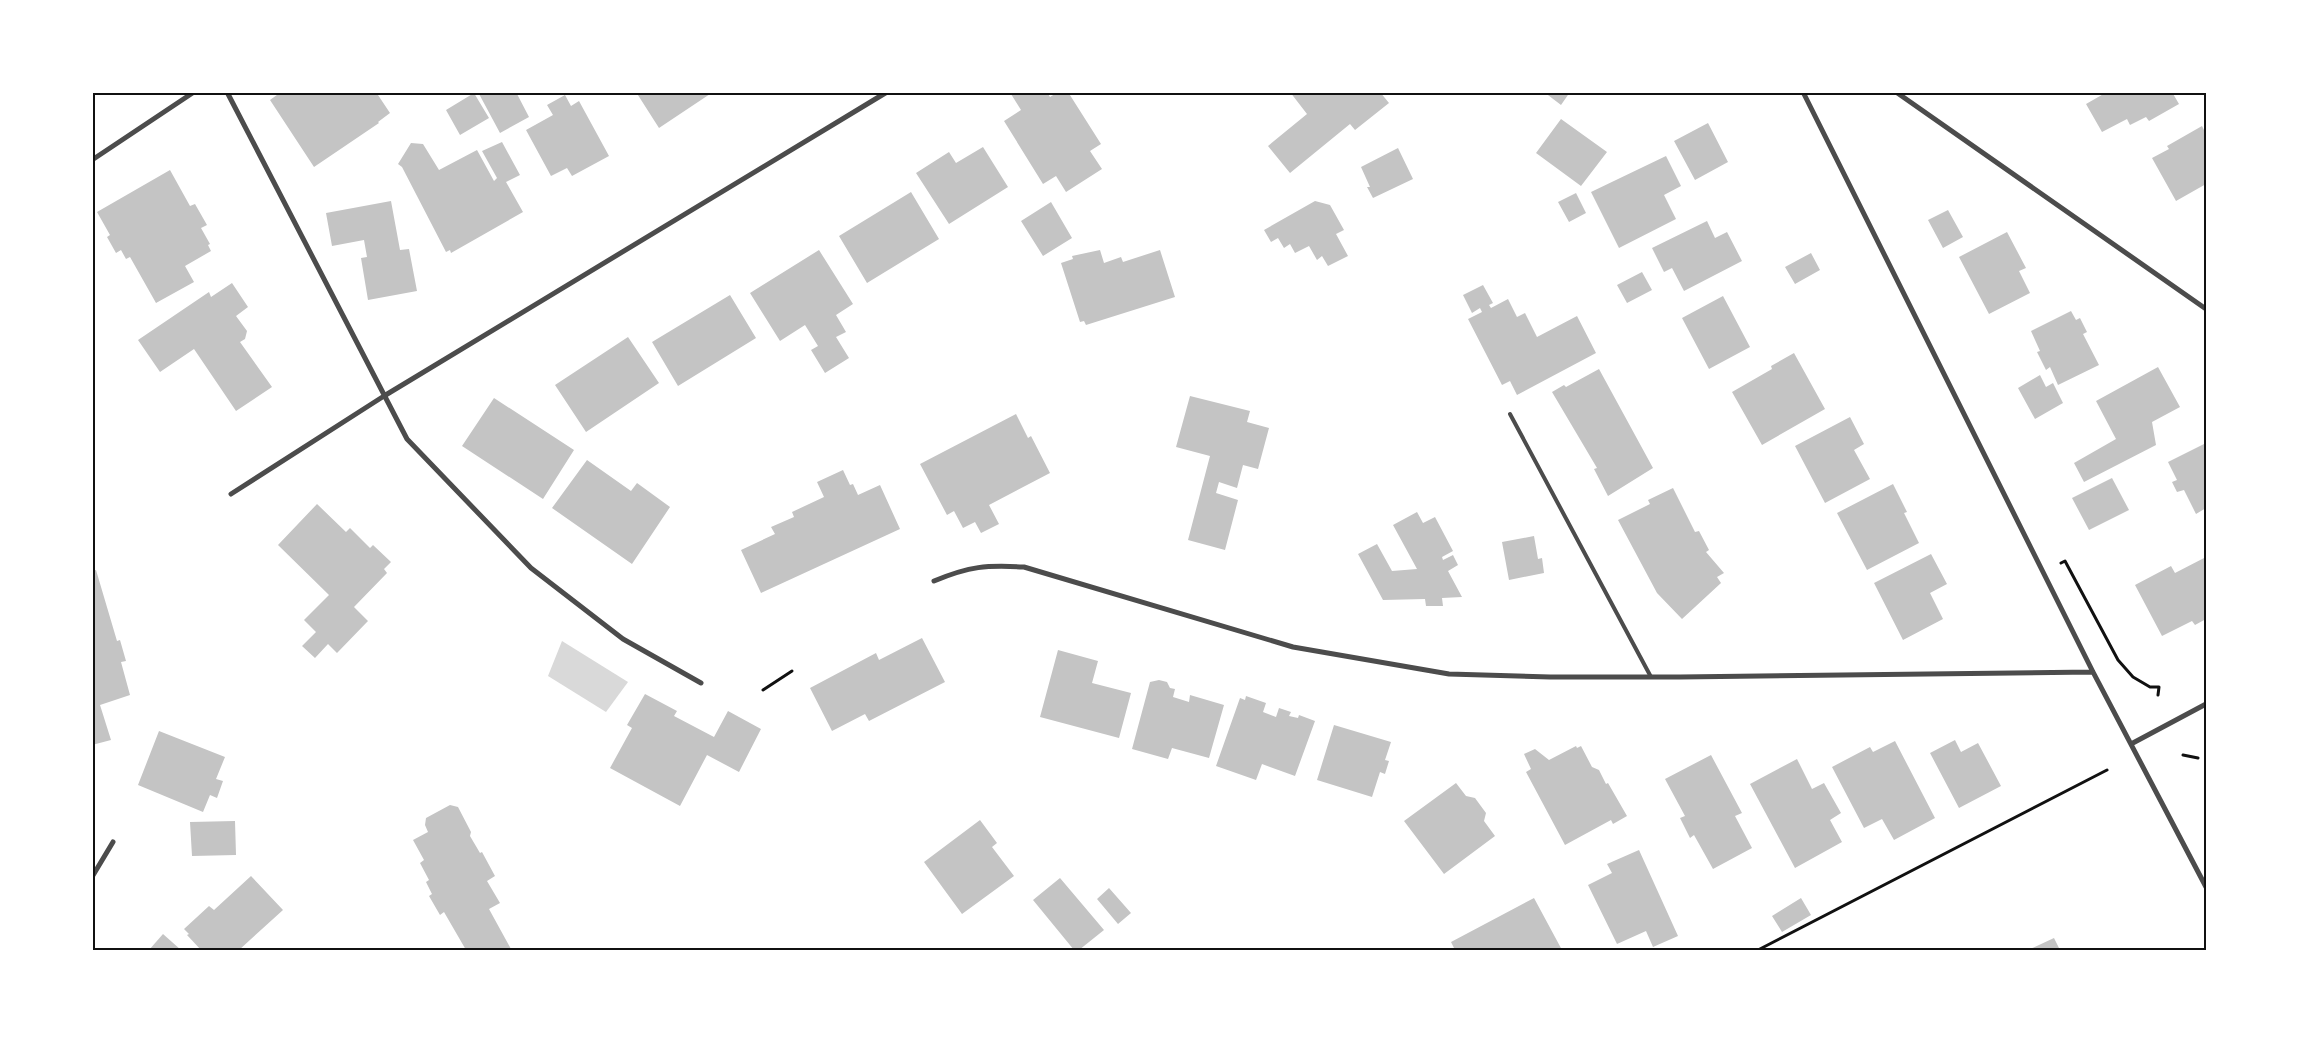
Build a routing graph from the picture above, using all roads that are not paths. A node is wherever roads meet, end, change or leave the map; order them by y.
1 (194, 92) edge
2 (227, 92) edge
3 (887, 92) edge
4 (1803, 92) edge
5 (1896, 92) edge
6 (92, 160) edge
7 (2206, 309) edge
8 (384, 396) junction
9 (1510, 414) dead end
10 (231, 494) dead end
11 (934, 580) dead end
12 (2093, 672) junction
13 (1651, 677) junction
14 (702, 683) dead end
15 (2206, 704) edge
16 (2132, 744) junction
17 (113, 842) dead end
18 (92, 877) edge
19 (2206, 886) edge

1 - 6 street
2 - 8 street
3 - 8 street
4 - 12 street
5 - 7 street
8 - 10 street
8 - 14 street
9 - 13 lane
11 - 13 street
12 - 13 street
12 - 16 street
15 - 16 street
16 - 19 street
17 - 18 street

